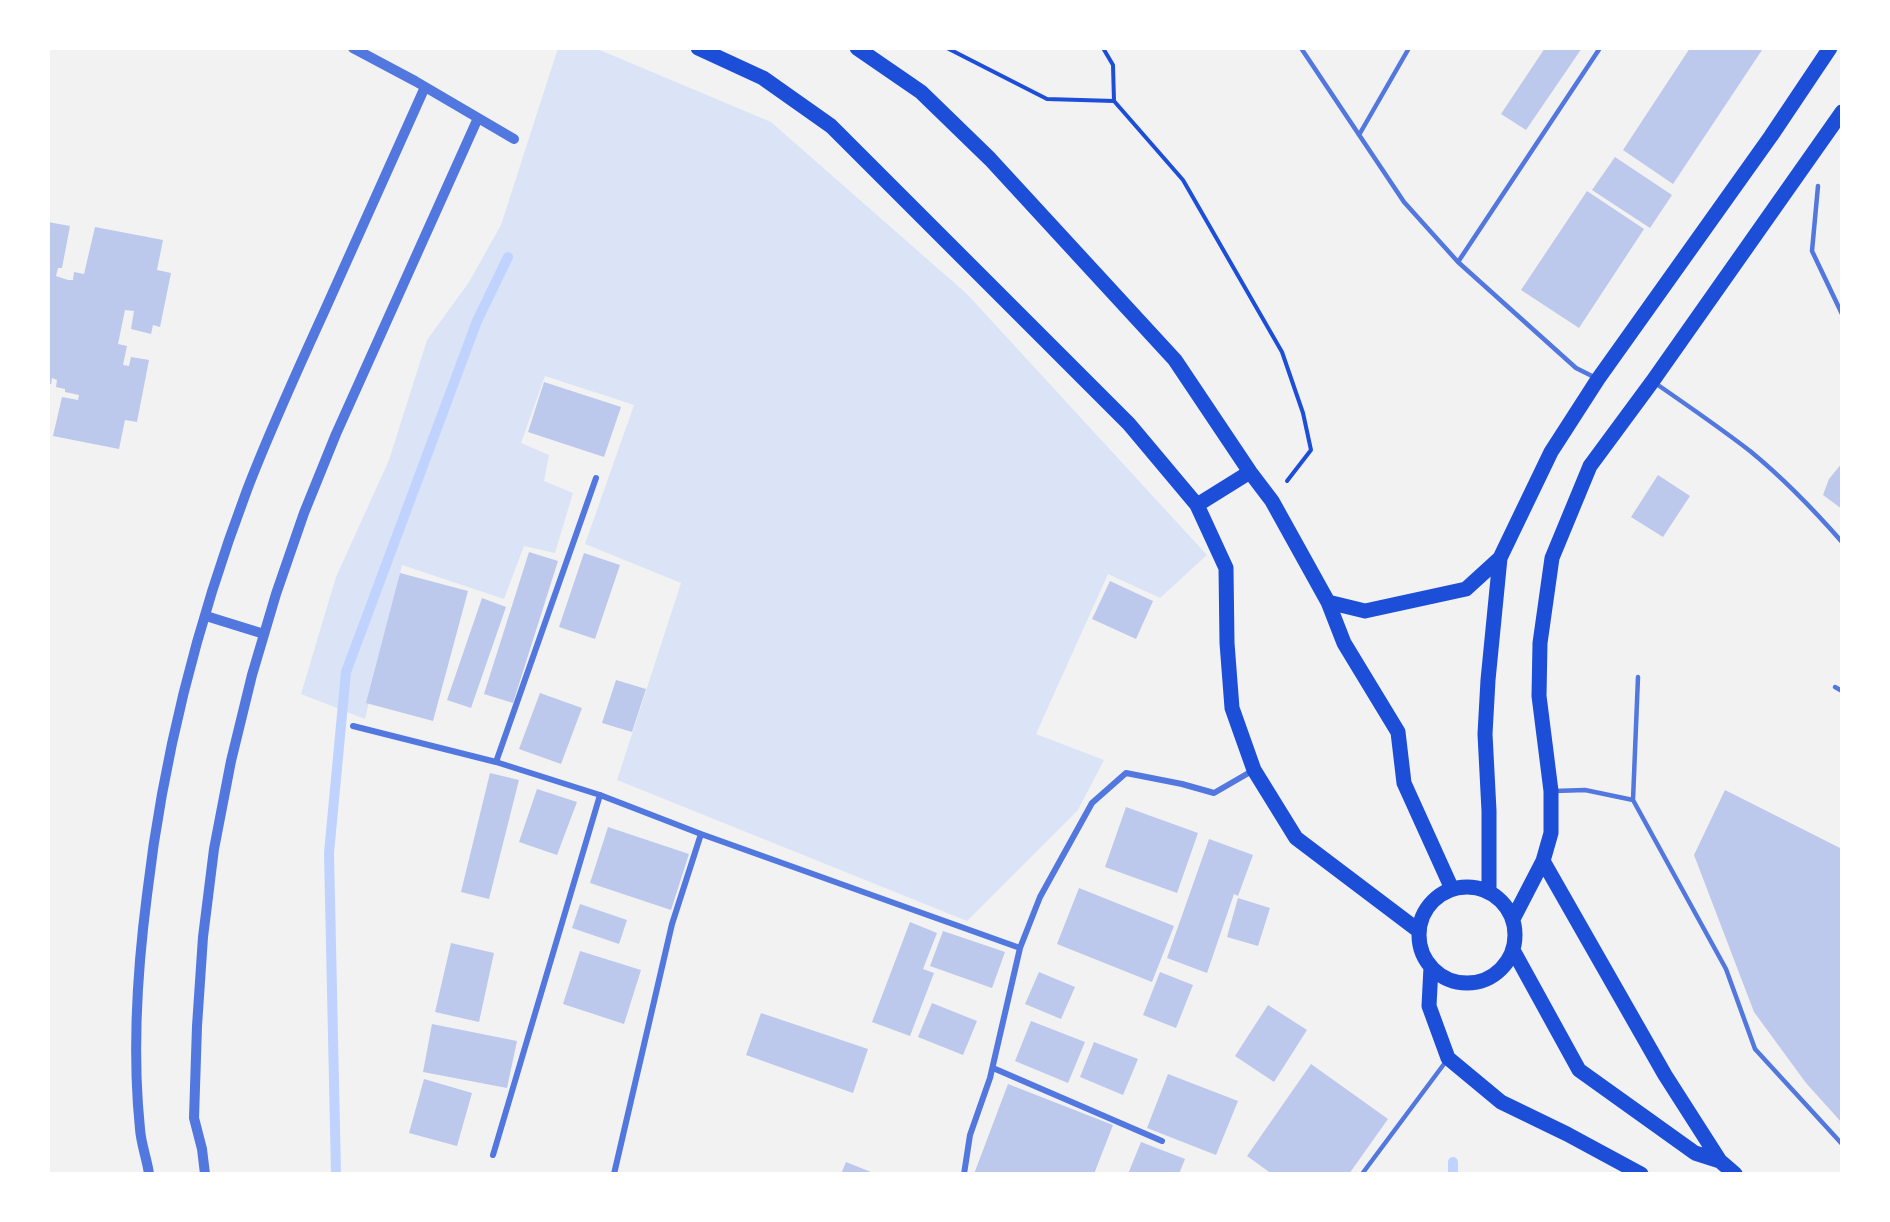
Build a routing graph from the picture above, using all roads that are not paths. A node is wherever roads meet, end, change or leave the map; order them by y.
1 (353, 48) edge
2 (699, 48) edge
3 (857, 48) edge
4 (1301, 48) edge
5 (1409, 48) edge
6 (1600, 48) edge
7 (1830, 48) edge
8 (425, 87) junction
9 (1842, 111) edge
10 (478, 118) junction
11 (1359, 135) junction
12 (514, 139) dead end
13 (1818, 186) dead end
14 (1458, 262) junction
15 (1842, 314) edge
16 (1598, 379) junction
17 (1652, 382) junction
18 (1250, 472) junction
19 (596, 478) dead end
20 (1197, 505) junction
21 (1842, 542) edge
22 (1500, 558) junction
23 (1328, 602) junction
24 (206, 616) junction
25 (264, 634) junction
26 (1638, 677) dead end
27 (1835, 687) dead end
28 (1842, 691) edge
29 (353, 726) dead end
30 (496, 762) junction
31 (1254, 770) junction
32 (1551, 791) junction
33 (600, 795) junction
34 (1633, 800) junction
35 (701, 834) junction
36 (1543, 861) junction
37 (1452, 889) junction
38 (1489, 891) junction
39 (1513, 919) junction
40 (1419, 931) junction
41 (1020, 948) junction
42 (1513, 950) junction
43 (1431, 967) junction
44 (1449, 1058) junction
45 (993, 1068) junction
46 (1162, 1141) dead end
47 (1842, 1144) edge
48 (493, 1155) dead end
49 (1720, 1161) junction
50 (148, 1174) edge
51 (205, 1174) edge
52 (614, 1174) edge
53 (964, 1174) edge
54 (1362, 1174) edge
55 (1641, 1174) edge
56 (1735, 1174) edge

1 - 8 street
2 - 20 main road
3 - 18 main road
4 - 11 lane
5 - 11 lane
6 - 14 lane
7 - 16 main road
8 - 10 street
8 - 24 street
9 - 17 main road
10 - 12 street
10 - 25 street
11 - 14 lane
13 - 15 lane
14 - 16 lane
16 - 22 main road
17 - 21 lane
17 - 32 main road
18 - 20 main road
18 - 23 main road
19 - 30 street
20 - 31 main road
22 - 23 main road
22 - 38 main road
23 - 37 main road
24 - 25 street
24 - 50 street
25 - 51 street
26 - 34 lane
27 - 28 lane
29 - 30 street
30 - 33 street
31 - 40 main road
31 - 41 street
32 - 34 lane
32 - 36 main road
33 - 35 street
33 - 48 street
34 - 47 lane
35 - 41 street
35 - 52 street
36 - 39 main road
36 - 49 main road
37 - 38 main road
37 - 40 main road
38 - 39 main road
39 - 42 main road
40 - 43 main road
41 - 45 street
42 - 43 main road
42 - 49 main road
43 - 44 main road
44 - 54 lane
44 - 55 main road
45 - 46 street
45 - 53 street
49 - 56 main road

